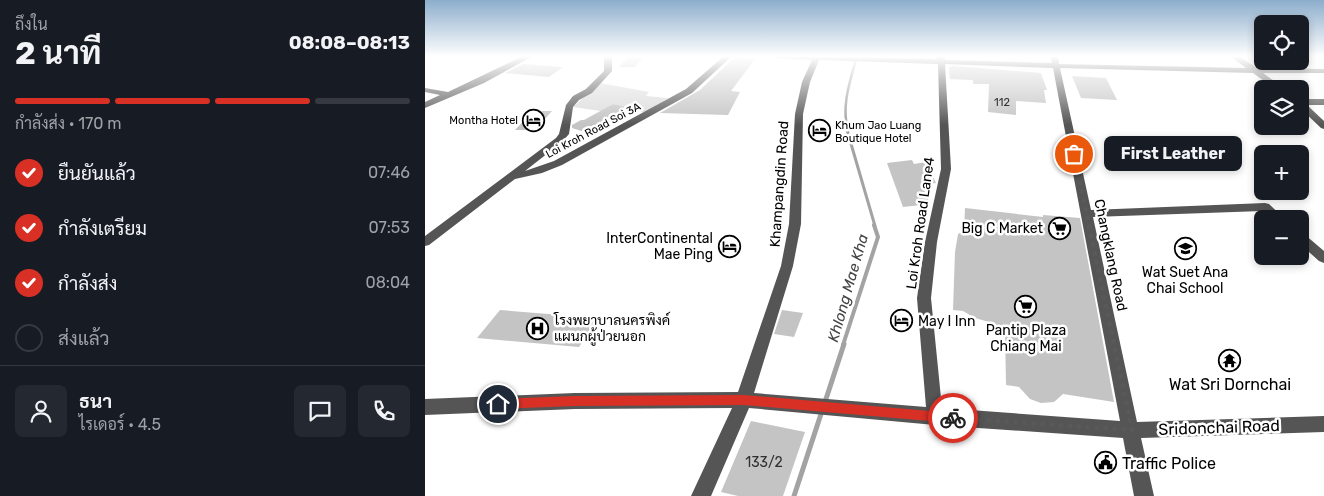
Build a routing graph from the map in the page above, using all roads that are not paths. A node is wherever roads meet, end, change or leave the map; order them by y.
1 (483, 79) edge
2 (600, 79) edge
3 (702, 79) edge
4 (807, 79) edge
5 (943, 79) edge
6 (1059, 79) edge
7 (425, 90) edge
8 (451, 95) junction
9 (1309, 102) edge
10 (1324, 102) edge
11 (425, 105) edge
12 (1309, 111) edge
13 (1324, 126) edge
14 (511, 177) junction
15 (1268, 210) edge
16 (1086, 214) junction
17 (425, 242) edge
18 (1309, 245) edge
19 (1324, 258) edge
20 (744, 400) junction
21 (425, 408) edge
22 (935, 416) junction
23 (1324, 424) edge
24 (1132, 430) junction
25 (701, 496) edge
26 (1144, 496) edge

1 - 8 street
2 - 14 street
3 - 14 street, Loi Kroh Road Soi 3A
4 - 20 street, Khampangdin Road
5 - 22 street, Loi Kroh Road Lane4
6 - 16 street, Changklang Road
7 - 8 street
8 - 11 street
9 - 10 street
12 - 13 street
14 - 17 street
15 - 16 street
16 - 24 street, Changklang Road
18 - 19 street
20 - 21 street, Sridonchai Road
20 - 22 street, Sridonchai Road
20 - 25 street, Khampangdin Road
22 - 24 street, Sridonchai Road
23 - 24 street, Sridonchai Road
24 - 26 street, Changklang Road

